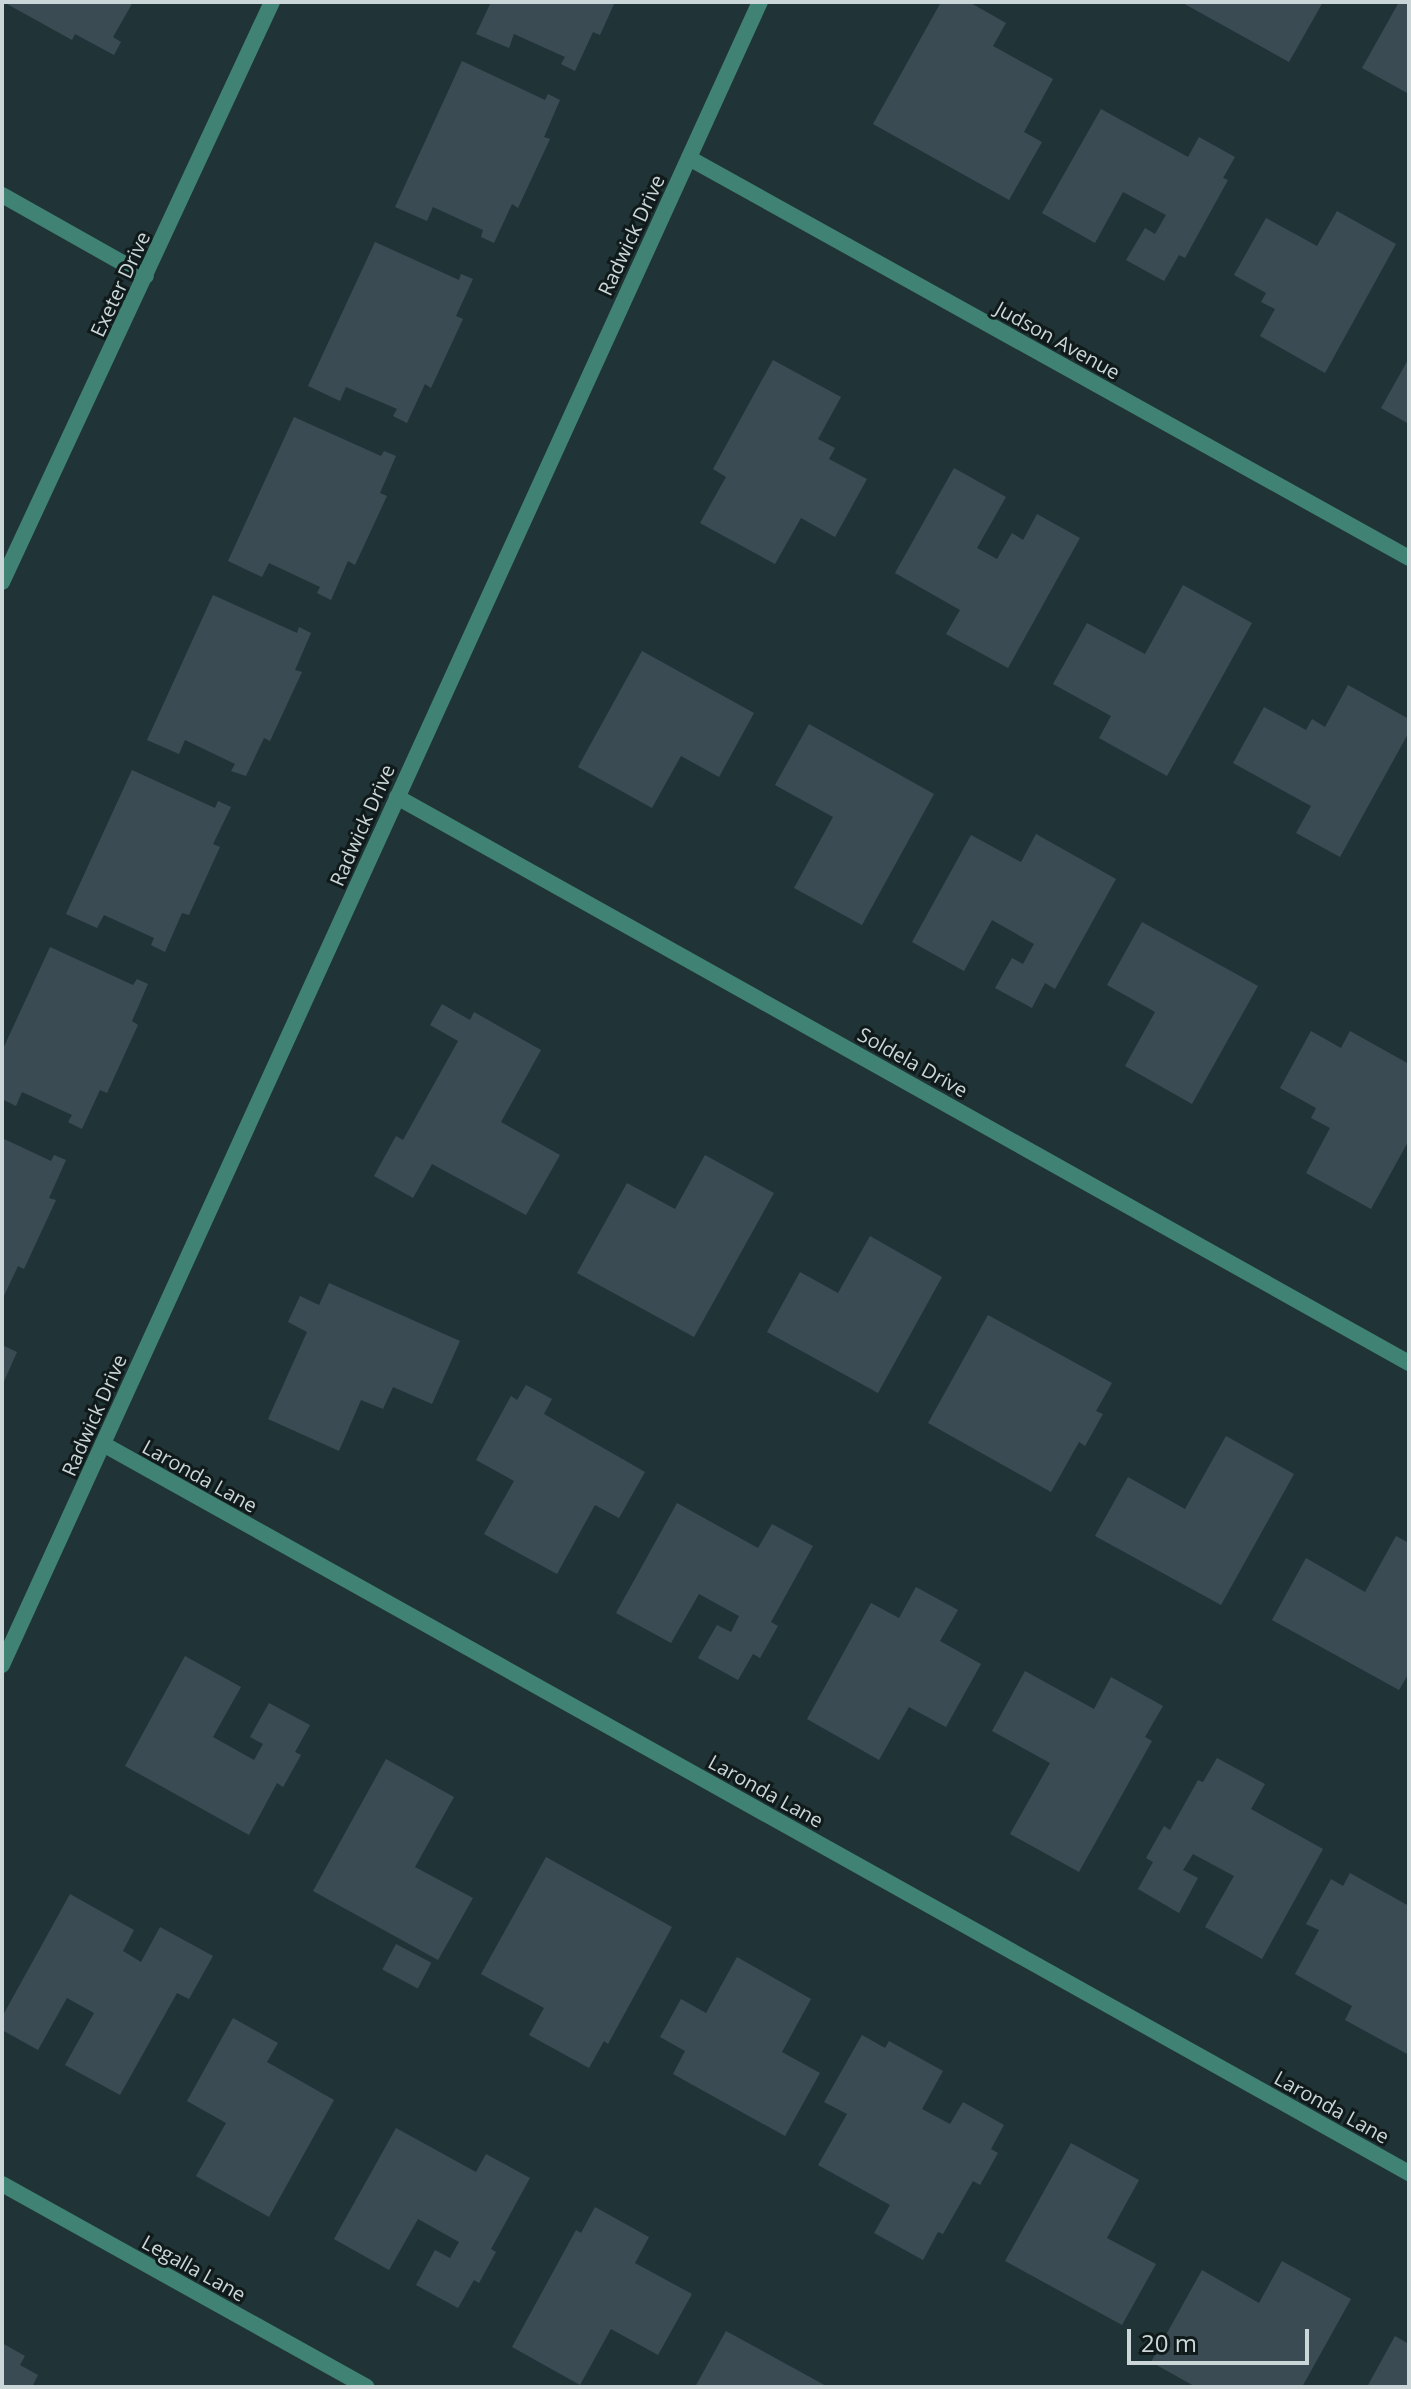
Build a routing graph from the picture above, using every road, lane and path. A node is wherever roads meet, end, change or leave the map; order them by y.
1 (272, 2) edge
2 (760, 2) edge
3 (689, 158) junction
4 (2, 195) edge
5 (146, 276) junction
6 (1409, 558) edge
7 (2, 582) edge
8 (397, 797) junction
9 (1409, 1363) edge
10 (103, 1444) junction
11 (2, 1665) edge
12 (1409, 2173) edge
13 (2, 2184) edge
14 (366, 2387) edge

1 - 5 street, Exeter Drive
2 - 3 street, Radwick Drive
3 - 6 street, Judson Avenue
3 - 8 street, Radwick Drive
4 - 5 street
5 - 7 street, Exeter Drive
8 - 9 street, Soldela Drive
8 - 10 street, Radwick Drive
10 - 11 street, Radwick Drive
10 - 12 street, Laronda Lane
13 - 14 street, Legalla Lane

